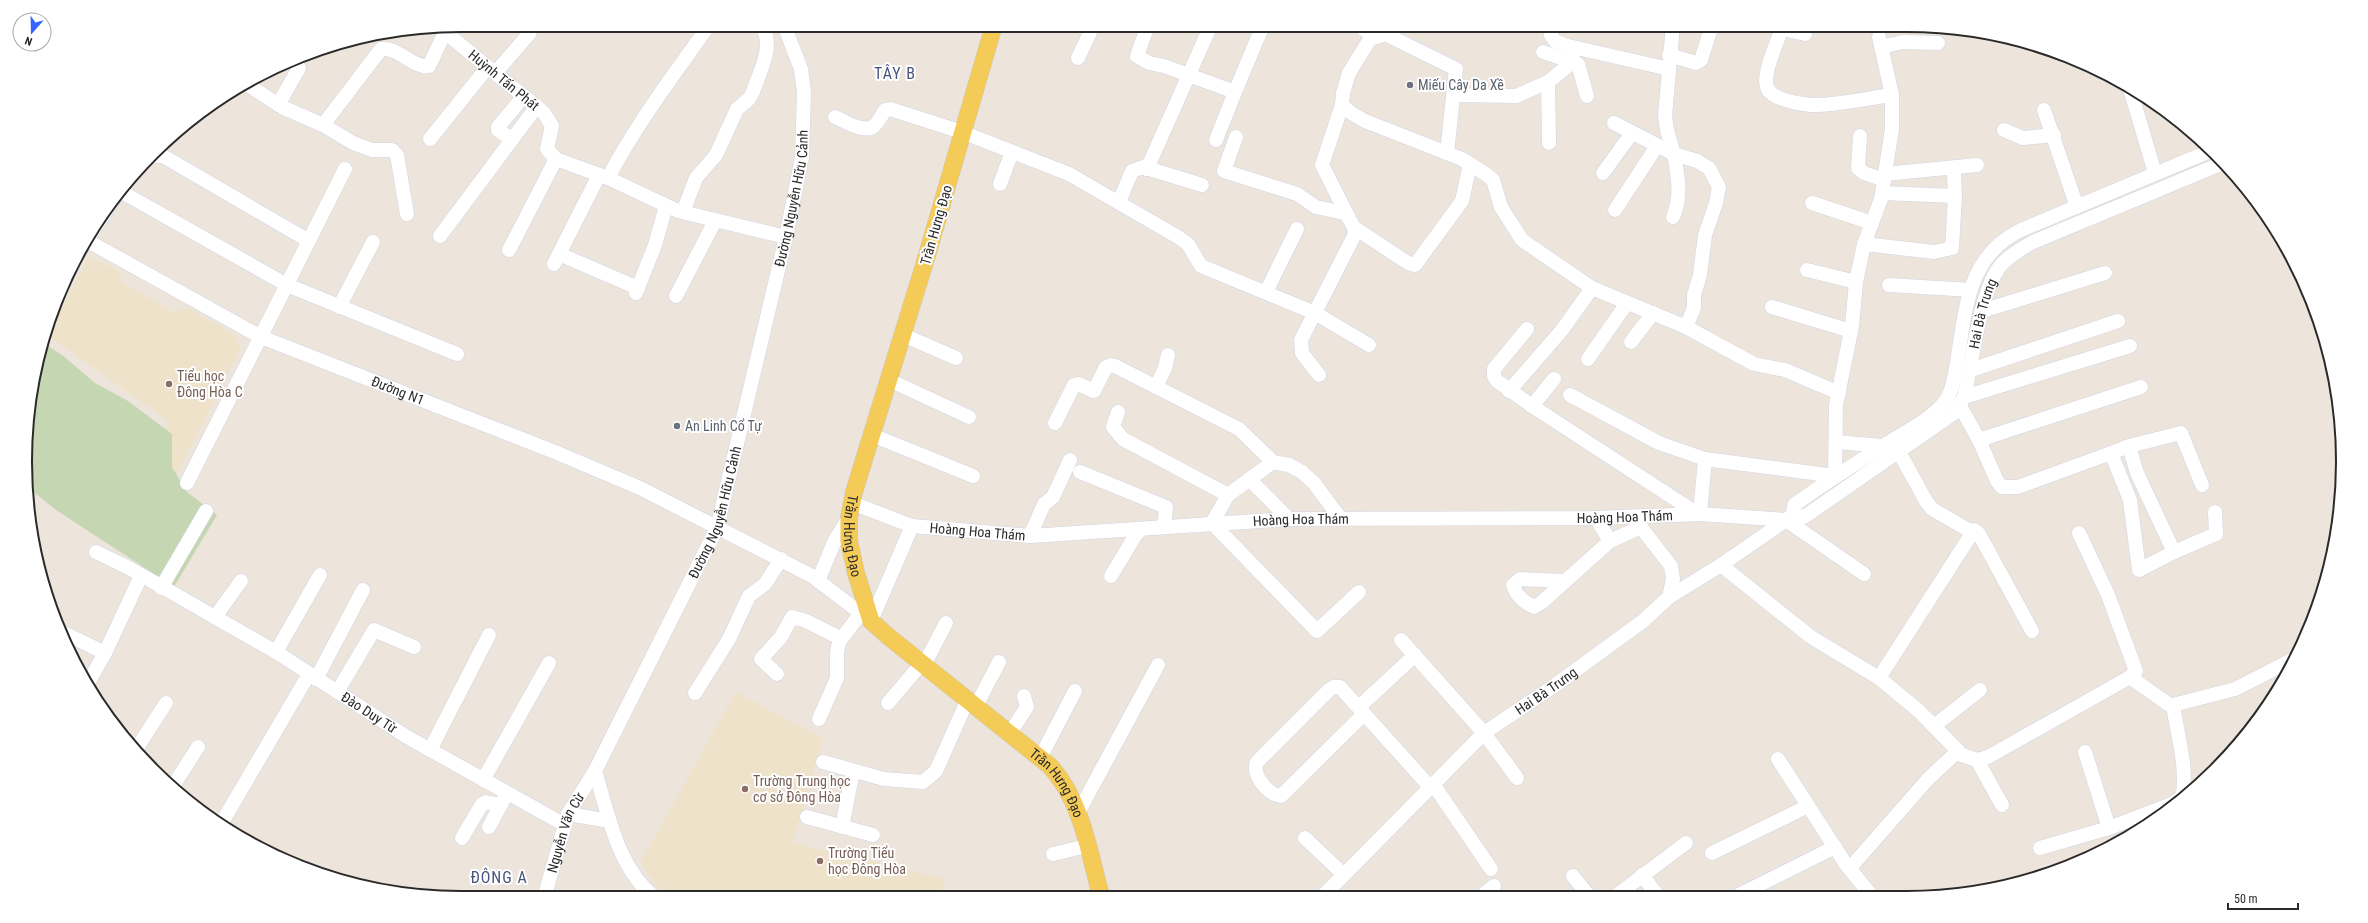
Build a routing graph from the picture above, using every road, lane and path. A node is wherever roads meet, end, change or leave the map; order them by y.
1 (451, 32) edge
2 (530, 32) edge
3 (704, 32) edge
4 (766, 32) edge
5 (787, 32) edge
6 (992, 32) edge
7 (1089, 32) edge
8 (1146, 32) edge
9 (1208, 32) edge
10 (1260, 32) edge
11 (1384, 32) edge
12 (1550, 32) edge
13 (1672, 32) edge
14 (1710, 32) edge
15 (1780, 32) edge
16 (1798, 32) edge
17 (445, 33) edge
18 (1805, 34) dead end
19 (1938, 43) dead end
20 (1543, 52) dead end
21 (1573, 54) junction
22 (1078, 58) dead end
23 (1669, 62) junction
24 (299, 68) dead end
25 (491, 70) junction
26 (1190, 76) junction
27 (1548, 82) junction
28 (252, 87) edge
29 (1235, 92) junction
30 (1454, 95) junction
31 (1892, 95) junction
32 (524, 96) junction
33 (1587, 96) dead end
34 (2132, 97) edge
35 (278, 105) junction
36 (1342, 105) junction
37 (537, 106) junction
38 (2044, 110) dead end
39 (835, 117) dead end
40 (1614, 123) dead end
41 (323, 125) junction
42 (2004, 130) dead end
43 (962, 132) junction
44 (1632, 134) junction
45 (2054, 135) junction
46 (1860, 136) dead end
47 (1236, 137) dead end
48 (430, 139) dead end
49 (512, 139) junction
50 (1216, 140) dead end
51 (1549, 143) dead end
52 (1658, 146) junction
53 (1012, 152) junction
54 (1447, 153) junction
55 (2205, 153) edge
56 (1674, 154) junction
57 (160, 156) edge
58 (556, 159) junction
59 (1470, 164) junction
60 (1977, 165) dead end
61 (2217, 165) edge
62 (1147, 168) junction
63 (345, 169) dead end
64 (1603, 173) dead end
65 (2155, 173) junction
66 (1954, 174) dead end
67 (604, 177) junction
68 (1884, 182) junction
69 (1000, 184) dead end
70 (1202, 185) dead end
71 (125, 195) edge
72 (1955, 196) junction
73 (1119, 202) junction
74 (1812, 203) dead end
75 (666, 206) junction
76 (2077, 207) junction
77 (1615, 210) dead end
78 (683, 212) junction
79 (1344, 213) junction
80 (406, 214) dead end
81 (1673, 217) dead end
82 (715, 221) junction
83 (1872, 223) junction
84 (1355, 228) junction
85 (1297, 229) dead end
86 (440, 236) dead end
87 (786, 237) junction
88 (309, 241) junction
89 (374, 242) dead end
90 (92, 243) edge
91 (1864, 244) junction
92 (509, 250) dead end
93 (1807, 270) dead end
94 (2105, 273) dead end
95 (1856, 282) junction
96 (287, 285) junction
97 (1889, 285) dead end
98 (1592, 288) junction
99 (1971, 290) junction
100 (1266, 292) junction
101 (676, 296) dead end
102 (1628, 303) junction
103 (339, 307) junction
104 (1772, 307) dead end
105 (1982, 312) junction
106 (1315, 313) junction
107 (1653, 313) junction
108 (2118, 321) dead end
109 (1686, 327) junction
110 (1527, 329) dead end
111 (1851, 331) junction
112 (903, 335) junction
113 (261, 337) junction
114 (1631, 342) dead end
115 (1368, 345) dead end
116 (2130, 346) dead end
117 (458, 354) dead end
118 (1168, 355) dead end
119 (956, 358) dead end
120 (1588, 359) dead end
121 (1971, 370) junction
122 (1319, 376) dead end
123 (1554, 379) dead end
124 (889, 380) junction
125 (1156, 387) junction
126 (2141, 387) dead end
127 (1509, 391) junction
128 (1839, 393) junction
129 (1570, 395) dead end
130 (1962, 402) junction
131 (1532, 406) junction
132 (1118, 412) dead end
133 (969, 417) dead end
134 (1055, 423) dead end
135 (872, 435) junction
136 (1979, 440) junction
137 (1836, 442) junction
138 (1882, 446) junction
139 (2129, 446) junction
140 (1899, 452) junction
141 (2111, 453) junction
142 (1705, 459) junction
143 (1070, 460) dead end
144 (1273, 462) junction
145 (1080, 472) dead end
146 (973, 476) dead end
147 (1835, 476) junction
148 (1249, 479) junction
149 (187, 483) dead end
150 (2202, 485) dead end
151 (1228, 495) junction
152 (206, 510) dead end
153 (850, 510) junction
154 (2215, 512) dead end
155 (1699, 514) junction
156 (1789, 517) junction
157 (1340, 518) junction
158 (1596, 518) junction
159 (1289, 519) junction
160 (1754, 519) junction
161 (1637, 522) junction
162 (1212, 523) junction
163 (912, 526) junction
164 (1164, 527) junction
165 (717, 528) junction
166 (1141, 529) junction
167 (1972, 532) junction
168 (2080, 533) dead end
169 (1030, 536) junction
170 (1761, 538) junction
171 (1610, 541) junction
172 (96, 552) dead end
173 (2174, 552) junction
174 (781, 560) junction
175 (1721, 565) junction
176 (320, 574) dead end
177 (1864, 574) dead end
178 (142, 576) junction
179 (1111, 576) dead end
180 (241, 581) dead end
181 (818, 581) junction
182 (1565, 581) dead end
183 (161, 588) junction
184 (364, 590) dead end
185 (1359, 592) dead end
186 (1669, 597) junction
187 (215, 617) junction
188 (866, 617) junction
189 (946, 623) dead end
190 (2032, 631) dead end
191 (69, 635) edge
192 (489, 635) dead end
193 (840, 638) junction
194 (1401, 640) dead end
195 (414, 647) dead end
196 (276, 652) junction
197 (105, 653) junction
198 (1415, 655) junction
199 (999, 662) dead end
200 (549, 663) dead end
201 (923, 664) junction
202 (2285, 664) edge
203 (1158, 665) dead end
204 (777, 674) dead end
205 (313, 676) junction
206 (2130, 677) junction
207 (91, 678) edge
208 (1879, 678) junction
209 (1980, 690) dead end
210 (337, 692) junction
211 (1076, 692) dead end
212 (694, 693) dead end
213 (1024, 696) dead end
214 (166, 703) dead end
215 (888, 703) dead end
216 (972, 703) junction
217 (2173, 705) junction
218 (1361, 710) junction
219 (819, 719) dead end
220 (1934, 726) junction
221 (1010, 733) junction
222 (1484, 733) junction
223 (139, 745) edge
224 (198, 747) dead end
225 (430, 750) junction
226 (1958, 751) junction
227 (2085, 752) dead end
228 (1040, 758) junction
229 (1778, 760) dead end
230 (1977, 760) junction
231 (823, 762) dead end
232 (595, 771) junction
233 (853, 771) junction
234 (1517, 778) dead end
235 (483, 780) junction
236 (176, 782) edge
237 (1432, 786) junction
238 (2183, 790) edge
239 (504, 799) junction
240 (2002, 805) dead end
241 (1808, 806) junction
242 (1078, 813) junction
243 (2153, 813) edge
244 (806, 818) dead end
245 (567, 819) junction
246 (225, 820) edge
247 (610, 821) junction
248 (489, 827) dead end
249 (842, 827) junction
250 (2109, 828) junction
251 (873, 835) dead end
252 (462, 838) dead end
253 (1305, 838) dead end
254 (1686, 843) dead end
255 (1087, 846) junction
256 (1835, 847) junction
257 (2040, 848) dead end
258 (1712, 853) dead end
259 (1053, 854) dead end
260 (1850, 868) junction
261 (1491, 869) dead end
262 (1343, 874) junction
263 (1642, 875) junction
264 (1573, 876) dead end
265 (1494, 886) dead end
266 (546, 891) edge
267 (648, 891) edge
268 (1100, 891) edge
269 (1328, 891) edge
270 (1488, 891) edge
271 (1585, 891) edge
272 (1622, 891) edge
273 (1654, 891) edge
274 (1747, 891) edge
275 (1868, 891) edge

1 - 25 street, Huỳnh Tấn Phát
2 - 25 street
3 - 67 street
4 - 78 street
5 - 87 street, Đường Nguyễn Hữu Cảnh
6 - 43 main road, Trần Hưng Đạo
7 - 22 street
8 - 26 street
9 - 26 street
10 - 29 street
11 - 30 street
11 - 36 street
12 - 21 street
13 - 23 street
14 - 23 street
15 - 31 street
16 - 18 street
17 - 41 street, Huỳnh Tấn Phát
19 - 31 street
20 - 21 street
21 - 23 street
21 - 27 street
21 - 33 street
23 - 56 street
24 - 35 street
25 - 32 street, Huỳnh Tấn Phát
25 - 48 street
26 - 29 street
26 - 62 street
27 - 30 street
27 - 51 street
28 - 35 street
29 - 50 street
30 - 54 street
31 - 68 street
32 - 37 street, Huỳnh Tấn Phát
32 - 49 street
34 - 65 street
35 - 41 street
36 - 54 street
36 - 79 street
37 - 49 street
37 - 58 street, Huỳnh Tấn Phát
38 - 45 street
39 - 43 street
40 - 44 street
41 - 80 street
42 - 45 street
43 - 53 street
43 - 112 main road, Trần Hưng Đạo
44 - 52 street
44 - 64 street
45 - 76 street
46 - 68 street
47 - 79 street
49 - 86 street
52 - 56 street
52 - 77 street
53 - 69 street
53 - 73 street
54 - 59 street
55 - 65 street, Hai Bà Trưng
56 - 81 street
56 - 109 street
57 - 88 street
58 - 67 street
58 - 92 street
59 - 84 street
59 - 98 street
60 - 68 street
61 - 105 street, Hai Bà Trưng
62 - 70 street
62 - 73 street
63 - 88 street
65 - 76 street, Hai Bà Trưng
66 - 72 street
67 - 75 street
67 - 75 street
68 - 72 street
68 - 83 street
71 - 96 street
72 - 91 street
73 - 100 street
74 - 83 street
75 - 78 street
76 - 99 street, Hai Bà Trưng
78 - 82 street
79 - 84 street
82 - 87 street
82 - 101 street
83 - 91 street
84 - 106 street
85 - 100 street
87 - 165 street, Đường Nguyễn Hữu Cảnh
88 - 96 street
89 - 103 street
90 - 113 street, Đường N1
91 - 95 street
93 - 95 street
94 - 105 street
95 - 111 street
96 - 103 street
96 - 113 street
97 - 99 street
98 - 102 street
98 - 127 street
99 - 138 street, Hai Bà Trưng
100 - 106 street
102 - 107 street
102 - 120 street
103 - 117 street
104 - 111 street
105 - 121 street, Hai Bà Trưng
106 - 115 street
106 - 122 street
107 - 109 street
107 - 114 street
108 - 121 street
109 - 128 street
110 - 127 street
111 - 128 street
112 - 119 street
112 - 124 main road, Trần Hưng Đạo
113 - 149 street
113 - 165 street, Đường N1
116 - 130 street
118 - 125 street
121 - 130 street, Hai Bà Trưng
123 - 131 street
124 - 133 street
124 - 135 main road, Trần Hưng Đạo
125 - 134 street
125 - 144 street
126 - 136 street
127 - 131 street
128 - 137 street
129 - 142 street
130 - 136 street
130 - 140 street, Hai Bà Trưng
131 - 155 street
132 - 151 street
135 - 146 street
135 - 153 main road, Trần Hưng Đạo
136 - 141 street
137 - 138 street
137 - 147 street
138 - 147 street, Hai Bà Trưng
139 - 141 street
139 - 150 street
139 - 173 street
140 - 156 street, Hai Bà Trưng
140 - 167 street
141 - 173 street
142 - 147 street
142 - 155 street
143 - 169 street
144 - 148 street
144 - 157 street
145 - 164 street
147 - 156 street, Hai Bà Trưng
148 - 151 street
148 - 159 street
151 - 162 street
152 - 183 street
153 - 163 street, Hoàng Hoa Thám
153 - 181 street
153 - 188 main road, Trần Hưng Đạo
154 - 173 street
155 - 160 street, Hoàng Hoa Thám
155 - 161 street, Hoàng Hoa Thám
156 - 160 street, Hoàng Hoa Thám
156 - 170 street, Hai Bà Trưng
156 - 177 street
157 - 158 street, Hoàng Hoa Thám
157 - 159 street, Hoàng Hoa Thám
158 - 161 street, Hoàng Hoa Thám
158 - 171 street
159 - 162 street, Hoàng Hoa Thám
160 - 170 street
161 - 171 street
161 - 186 street
162 - 164 street, Hoàng Hoa Thám
162 - 185 street
163 - 169 street, Hoàng Hoa Thám
163 - 188 street
164 - 166 street, Hoàng Hoa Thám
165 - 174 street, Đường N1
165 - 232 street, Đường Nguyễn Hữu Cảnh
166 - 169 street, Hoàng Hoa Thám
166 - 179 street
167 - 190 street
167 - 208 street
168 - 206 street
170 - 175 street, Hai Bà Trưng
171 - 182 street
172 - 178 street, Đào Duy Từ
174 - 181 street, Đường N1
174 - 212 street
175 - 186 street, Hai Bà Trưng
175 - 208 street
176 - 196 street
178 - 183 street, Đào Duy Từ
178 - 197 street
180 - 187 street
181 - 188 street, Đường N1
183 - 187 street, Đào Duy Từ
184 - 205 street
186 - 222 street, Hai Bà Trưng
187 - 196 street, Đào Duy Từ
188 - 193 street
188 - 201 main road, Trần Hưng Đạo
189 - 201 street
191 - 197 street
192 - 225 street
193 - 204 street
193 - 219 street
194 - 198 street
195 - 210 street
196 - 205 street, Đào Duy Từ
197 - 207 street
198 - 218 street
198 - 222 street
199 - 216 street
200 - 235 street
201 - 215 street
201 - 216 main road, Trần Hưng Đạo
202 - 217 street
203 - 242 street
205 - 210 street, Đào Duy Từ
205 - 246 street
206 - 217 street
206 - 230 street
208 - 220 street
209 - 220 street
210 - 225 street, Đào Duy Từ
211 - 228 street
213 - 221 street
214 - 223 street
216 - 221 main road, Trần Hưng Đạo
216 - 233 street
217 - 238 street
218 - 218 street
218 - 237 street
220 - 226 street
221 - 228 main road, Trần Hưng Đạo
222 - 234 street
222 - 237 street, Hai Bà Trưng
224 - 236 street
225 - 235 street, Đào Duy Từ
226 - 230 street
226 - 260 street
227 - 250 street
228 - 242 main road, Trần Hưng Đạo
229 - 241 street
230 - 240 street
231 - 233 street
232 - 245 street, Nguyễn Văn Cừ
232 - 247 street
233 - 249 street
235 - 239 street, Đào Duy Từ
237 - 261 street
237 - 262 street, Hai Bà Trưng
239 - 245 street, Đào Duy Từ
239 - 248 street
239 - 252 street
241 - 256 street
241 - 258 street
242 - 255 main road, Trần Hưng Đạo
243 - 250 street
244 - 249 street
245 - 247 street, Đào Duy Từ
245 - 266 street, Nguyễn Văn Cừ
247 - 267 street
249 - 251 street
250 - 257 street
253 - 262 street
254 - 263 street
255 - 259 street
255 - 268 main road, Trần Hưng Đạo
256 - 260 street
256 - 274 street
260 - 275 street
262 - 269 street, Hai Bà Trưng
263 - 272 street
263 - 273 street
264 - 271 street
265 - 270 street

